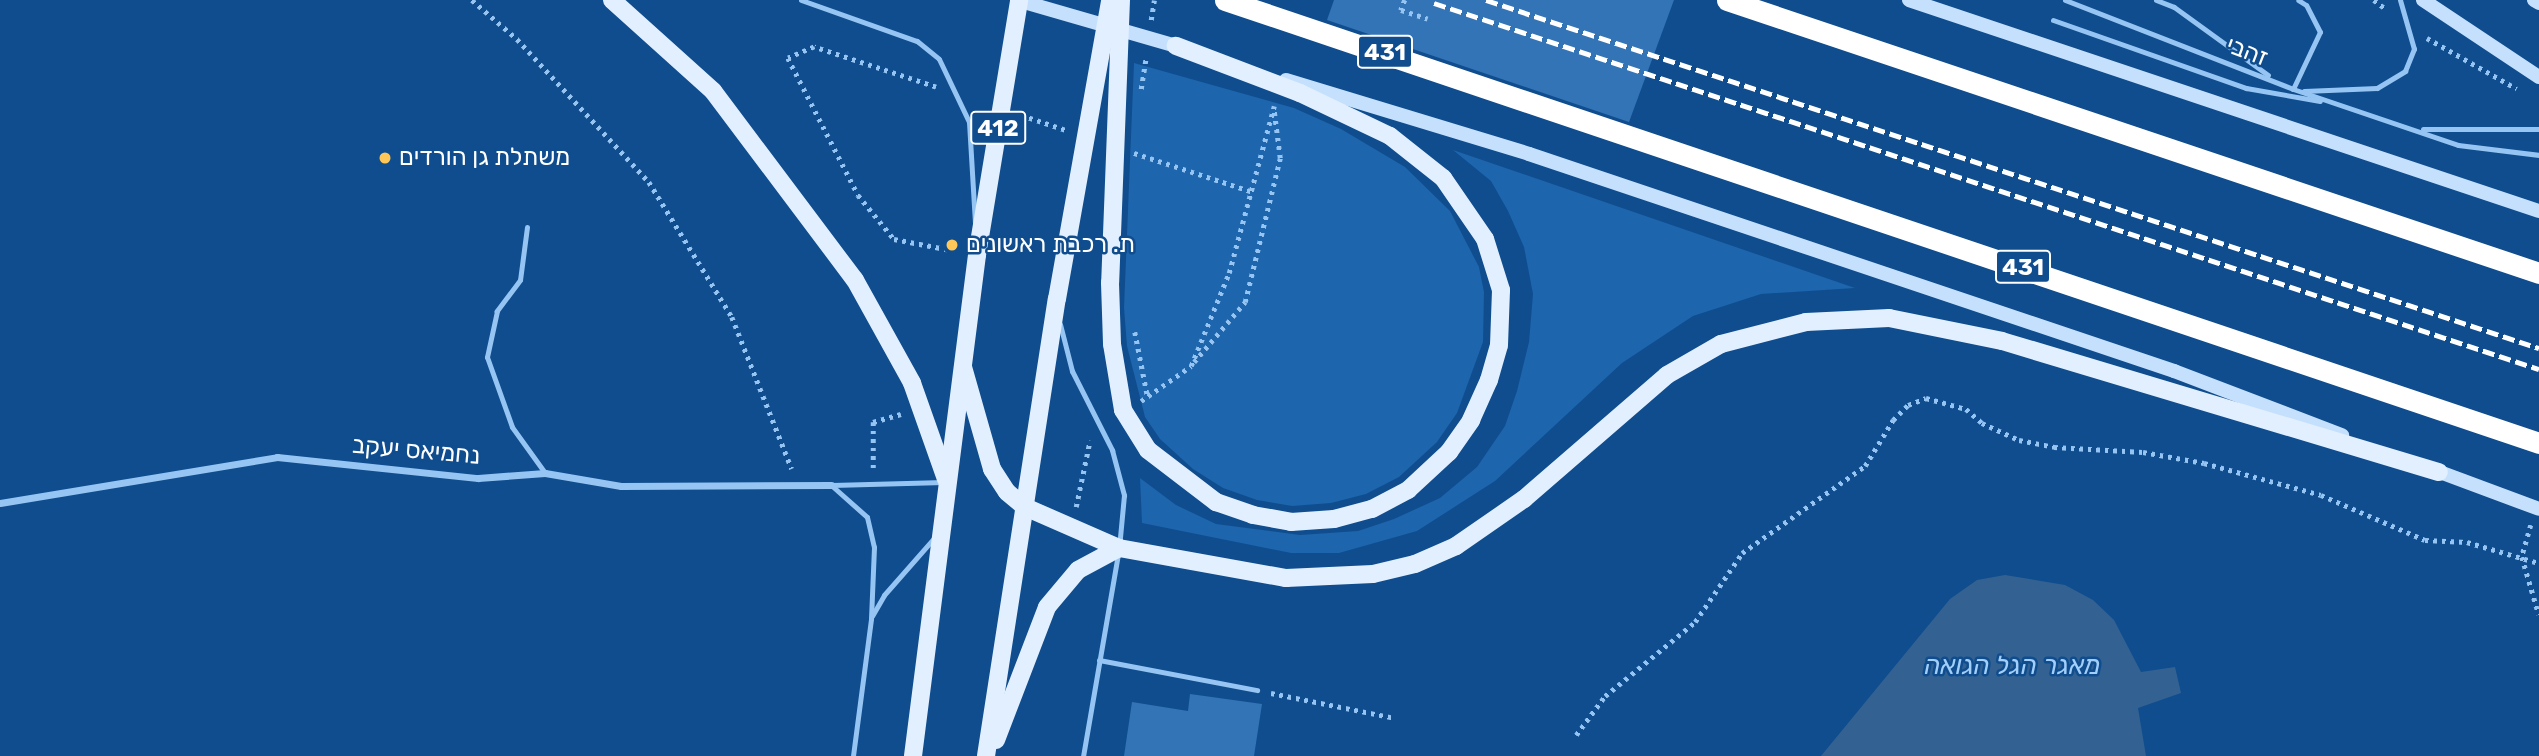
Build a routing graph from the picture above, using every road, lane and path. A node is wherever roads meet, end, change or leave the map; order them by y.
1 (472, 0) edge
2 (612, 0) edge
3 (800, 0) edge
4 (1018, 0) edge
5 (1110, 0) edge
6 (1121, 0) edge
7 (1154, 0) edge
8 (1225, 0) edge
9 (1405, 0) edge
10 (1727, 0) edge
11 (1909, 0) edge
12 (2065, 0) edge
13 (2156, 0) edge
14 (2298, 0) edge
15 (2374, 0) edge
16 (2400, 0) edge
17 (2423, 0) edge
18 (2534, 0) edge
19 (2539, 3) edge
20 (1428, 19) dead end
21 (2053, 20) dead end
22 (1150, 27) dead end
23 (2410, 29) junction
24 (1175, 46) junction
25 (1146, 54) dead end
26 (2539, 78) edge
27 (2276, 81) junction
28 (943, 89) dead end
29 (2296, 90) junction
30 (1141, 94) dead end
31 (1279, 95) dead end
32 (2527, 95) dead end
33 (2332, 102) junction
34 (1274, 107) junction
35 (1007, 111) dead end
36 (2419, 129) junction
37 (2539, 129) edge
38 (1072, 132) dead end
39 (1139, 147) dead end
40 (1124, 149) dead end
41 (2539, 155) edge
42 (1138, 160) dead end
43 (1253, 192) junction
44 (2539, 211) edge
45 (527, 227) dead end
46 (977, 255) junction
47 (2539, 273) edge
48 (1229, 274) dead end
49 (1056, 299) junction
50 (1133, 319) dead end
51 (1191, 366) dead end
52 (963, 367) junction
53 (1148, 398) dead end
54 (922, 409) junction
55 (2539, 443) edge
56 (2439, 472) junction
57 (545, 473) junction
58 (947, 482) junction
59 (794, 485) junction
60 (831, 485) junction
61 (874, 487) junction
62 (0, 503) edge
63 (1025, 507) junction
64 (2539, 509) edge
65 (944, 525) junction
66 (1119, 548) junction
67 (2522, 557) junction
68 (2539, 564) edge
69 (2539, 615) edge
70 (871, 619) junction
71 (1099, 660) junction
72 (1257, 690) joint
73 (1395, 718) dead end
74 (1576, 735) dead end
75 (853, 756) edge
76 (913, 756) edge
77 (988, 756) edge
78 (1083, 756) edge

1 - 59 path
2 - 54 main road
3 - 46 lane
4 - 24 main road
4 - 46 main road, 412
5 - 49 main road
6 - 24 main road
7 - 22 path
8 - 55 highway, 431
9 - 20 path
10 - 47 highway
11 - 44 main road
12 - 27 lane, זהבי
13 - 27 lane
14 - 29 lane
15 - 23 path
16 - 23 lane
17 - 26 main road
18 - 19 main road
21 - 33 lane
23 - 29 lane
23 - 32 path
24 - 56 main road
25 - 30 path
27 - 29 lane, זהבי
28 - 46 path
29 - 33 lane, זהבי
31 - 34 path
33 - 36 lane, זהבי
34 - 43 path
34 - 51 path
35 - 38 path
36 - 37 lane, זהבי
36 - 41 lane, זהבי
39 - 42 path
40 - 43 path
43 - 48 path
45 - 57 lane
46 - 52 main road, 412
49 - 63 main road
49 - 66 lane
50 - 53 path
52 - 58 main road, 412
52 - 63 main road
54 - 58 main road
54 - 61 path
56 - 64 main road
56 - 66 main road
57 - 59 street, נחמיאס יעקב
57 - 62 street, נחמיאס יעקב
58 - 61 lane
58 - 65 main road, 412
59 - 60 street, נחמיאס יעקב
60 - 61 lane
60 - 70 lane
63 - 66 main road
63 - 77 main road
65 - 70 lane
65 - 76 main road, 412
66 - 71 lane
66 - 77 main road
67 - 68 path
67 - 69 path
67 - 74 path
70 - 75 lane
71 - 72 lane
71 - 78 lane
72 - 73 path

